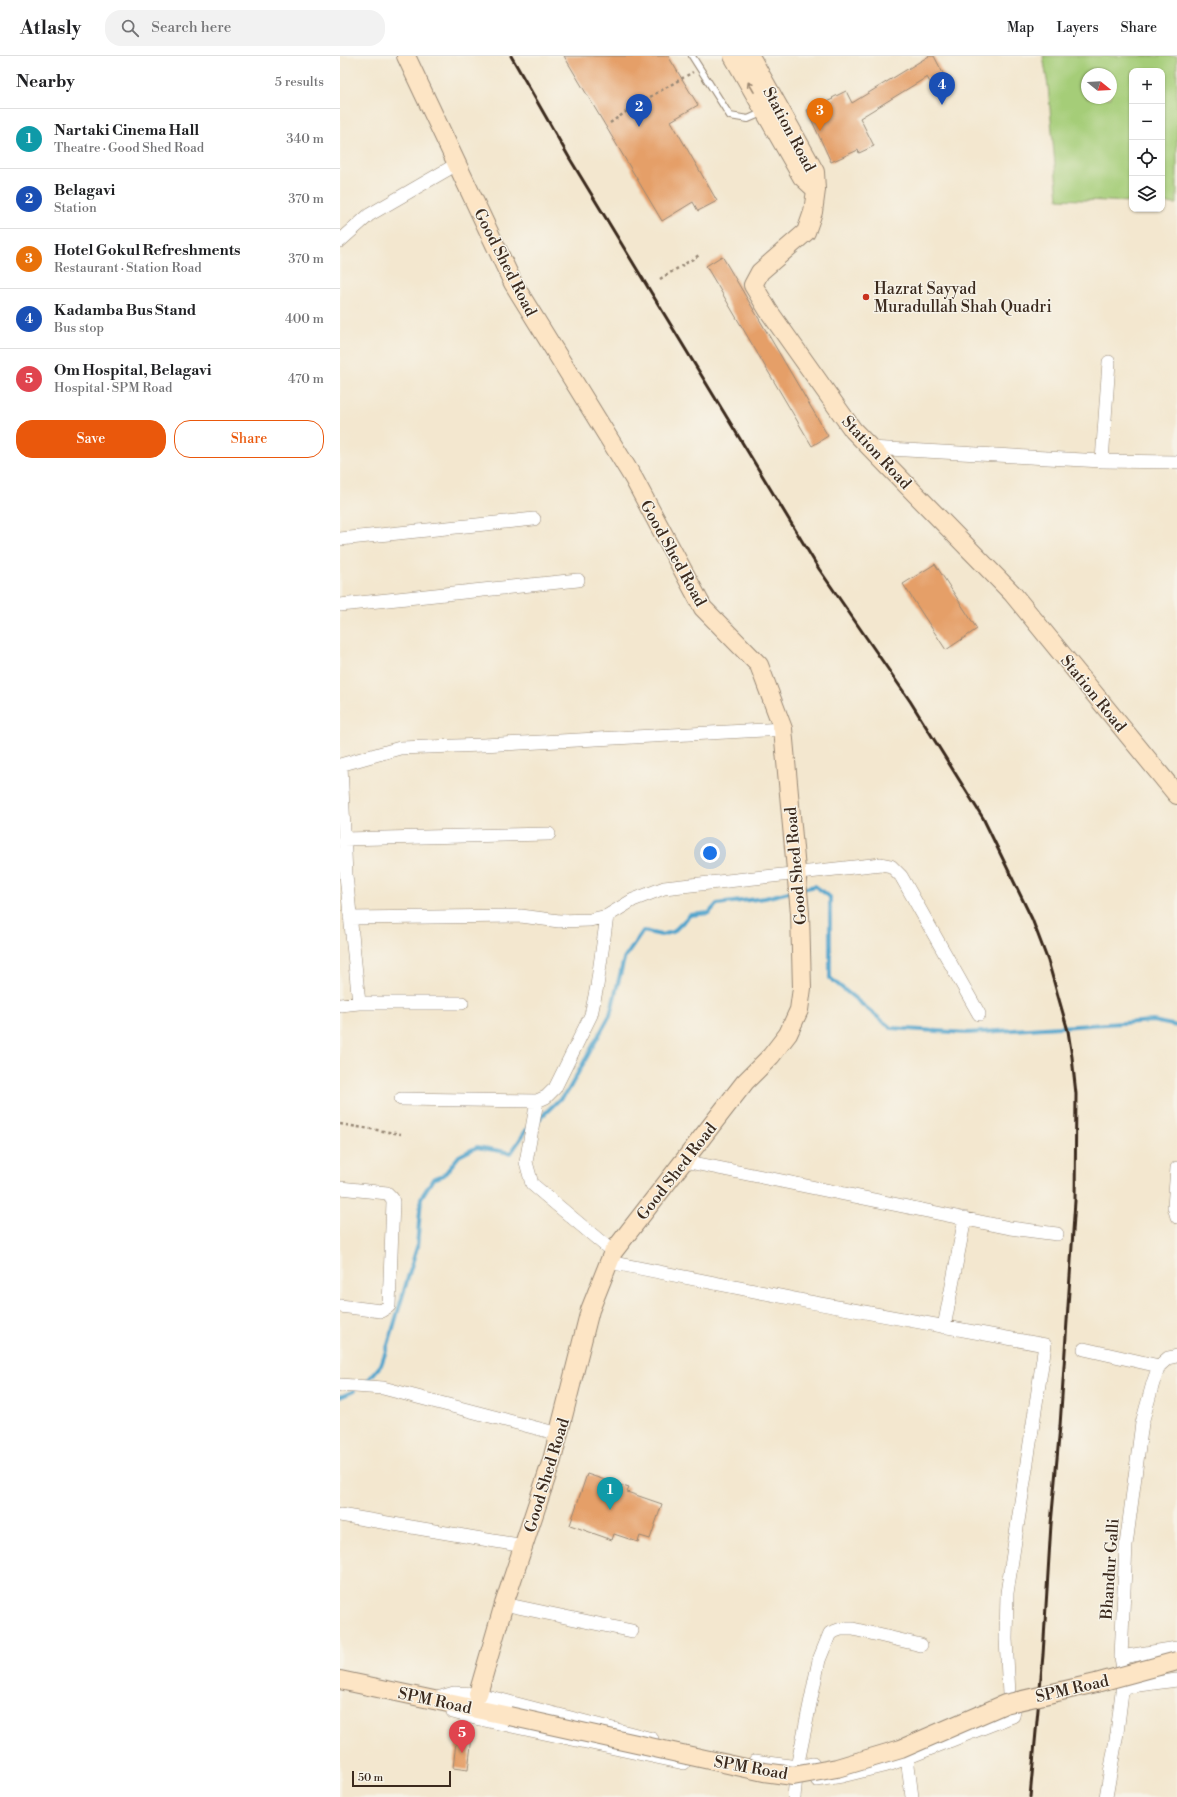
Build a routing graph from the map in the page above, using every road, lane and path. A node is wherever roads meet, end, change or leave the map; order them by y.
1 (406, 56) edge
2 (692, 56) edge
3 (733, 56) edge
4 (750, 56) edge
5 (699, 68) junction
6 (772, 108) junction
7 (610, 123) dead end
8 (457, 164) junction
9 (340, 241) edge
10 (701, 254) dead end
11 (660, 279) dead end
12 (1109, 362) dead end
13 (870, 448) junction
14 (1102, 461) junction
15 (1177, 462) edge
16 (534, 519) dead end
17 (340, 539) edge
18 (578, 580) dead end
19 (340, 605) edge
20 (783, 729) junction
21 (340, 765) edge
22 (1177, 795) edge
23 (549, 834) dead end
24 (344, 839) junction
25 (798, 885) junction
26 (607, 916) junction
27 (350, 918) junction
28 (359, 1003) junction
29 (462, 1003) dead end
30 (340, 1005) edge
31 (979, 1014) dead end
32 (401, 1099) dead end
33 (537, 1100) junction
34 (340, 1124) edge
35 (401, 1134) dead end
36 (684, 1160) junction
37 (1177, 1168) edge
38 (340, 1188) edge
39 (1177, 1217) edge
40 (965, 1218) junction
41 (1057, 1234) dead end
42 (611, 1257) junction
43 (340, 1306) edge
44 (944, 1326) junction
45 (1084, 1349) dead end
46 (1177, 1356) edge
47 (1159, 1366) junction
48 (340, 1385) edge
49 (559, 1434) junction
50 (340, 1515) edge
51 (524, 1546) junction
52 (504, 1604) junction
53 (632, 1631) dead end
54 (921, 1645) dead end
55 (1177, 1648) edge
56 (1121, 1657) junction
57 (1177, 1661) edge
58 (340, 1680) edge
59 (1177, 1681) edge
60 (1123, 1687) junction
61 (478, 1694) junction
62 (1009, 1694) junction
63 (434, 1699) junction
64 (907, 1757) junction
65 (797, 1767) junction
66 (796, 1783) junction
67 (794, 1797) edge
68 (912, 1797) edge
69 (1106, 1797) edge

1 - 8 street, Good Shed Road
2 - 5 lane
6 -> 3 street
4 - 6 street, Station Road
5 - 6 lane
5 - 7 path
6 - 13 street, Station Road
8 - 9 street
8 - 20 street, Good Shed Road
10 - 11 path
12 - 14 street
13 - 14 street
13 - 22 street, Station Road
14 - 15 street
16 - 17 street
18 - 19 street
20 - 21 street
20 - 25 street, Good Shed Road
21 - 24 street
23 - 24 street
24 - 27 street
25 - 26 street
25 - 31 street
25 - 36 street, Good Shed Road
26 - 27 street
26 - 33 street
27 - 28 street
28 - 29 street
28 - 30 street
32 - 33 street
33 - 42 street
34 - 35 path
36 - 40 street
36 - 42 street, Good Shed Road
37 - 39 street
38 - 43 street
40 - 41 street
40 - 44 street
42 - 44 street
42 - 49 street, Good Shed Road
44 - 62 street
45 - 47 street
46 - 47 street
47 - 56 street, Bhandur Galli
48 - 49 street
49 - 51 street, Good Shed Road
50 - 51 street
51 - 52 street, Good Shed Road
52 - 53 street
52 - 61 street, Good Shed Road
54 - 65 street
55 - 56 street
56 - 60 street, Bhandur Galli
57 - 63 street, SPM Road, bridge
58 - 63 street, SPM Road
59 - 60 street
60 - 69 street, Bhandur Galli
61 - 63 street
61 - 65 street
62 - 64 street
62 - 65 street
63 - 66 street
64 - 66 street
64 - 68 street
65 - 66 street
66 - 67 street

